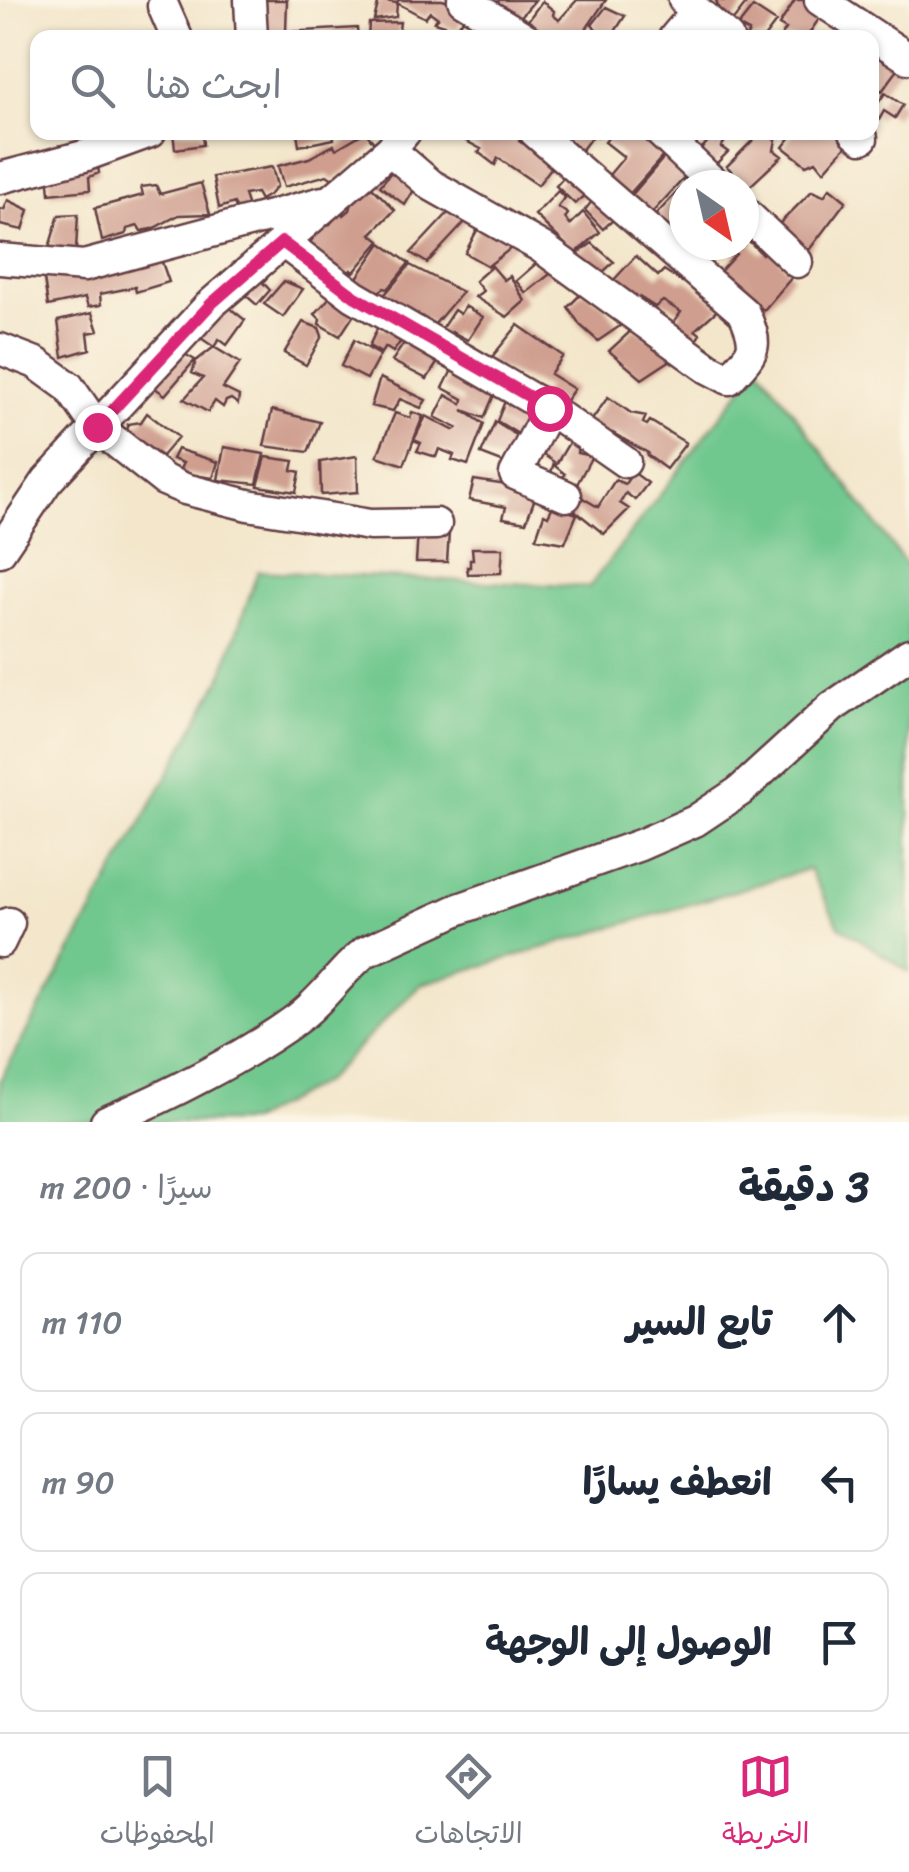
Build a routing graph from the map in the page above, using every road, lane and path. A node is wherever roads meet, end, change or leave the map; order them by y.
1 (250, 0) edge
2 (820, 0) edge
3 (163, 6) dead end
4 (690, 6) edge
5 (474, 12) edge
6 (174, 30) edge
7 (252, 30) edge
8 (509, 30) edge
9 (678, 30) edge
10 (718, 30) edge
11 (866, 30) edge
12 (879, 39) edge
13 (908, 58) edge
14 (128, 140) edge
15 (543, 140) edge
16 (668, 140) edge
17 (397, 141) edge
18 (700, 170) edge
19 (0, 178) edge
20 (331, 200) junction
21 (759, 226) edge
22 (282, 242) junction
23 (0, 258) edge
24 (797, 262) dead end
25 (0, 349) edge
26 (549, 408) junction
27 (97, 427) junction
28 (625, 462) dead end
29 (566, 496) dead end
30 (436, 524) dead end
31 (0, 551) edge
32 (909, 654) edge
33 (106, 1122) edge

1 - 7 street
2 - 11 street
3 - 6 street
4 - 9 street
4 - 10 street
5 - 8 street
12 - 13 street
14 - 19 street
15 - 17 street
16 - 18 street
17 - 20 street
20 - 22 street
20 - 23 street
21 - 24 street
22 - 26 street
22 - 27 street
25 - 27 street
26 - 28 street
26 - 29 street
27 - 30 street
27 - 31 street
32 - 33 street

